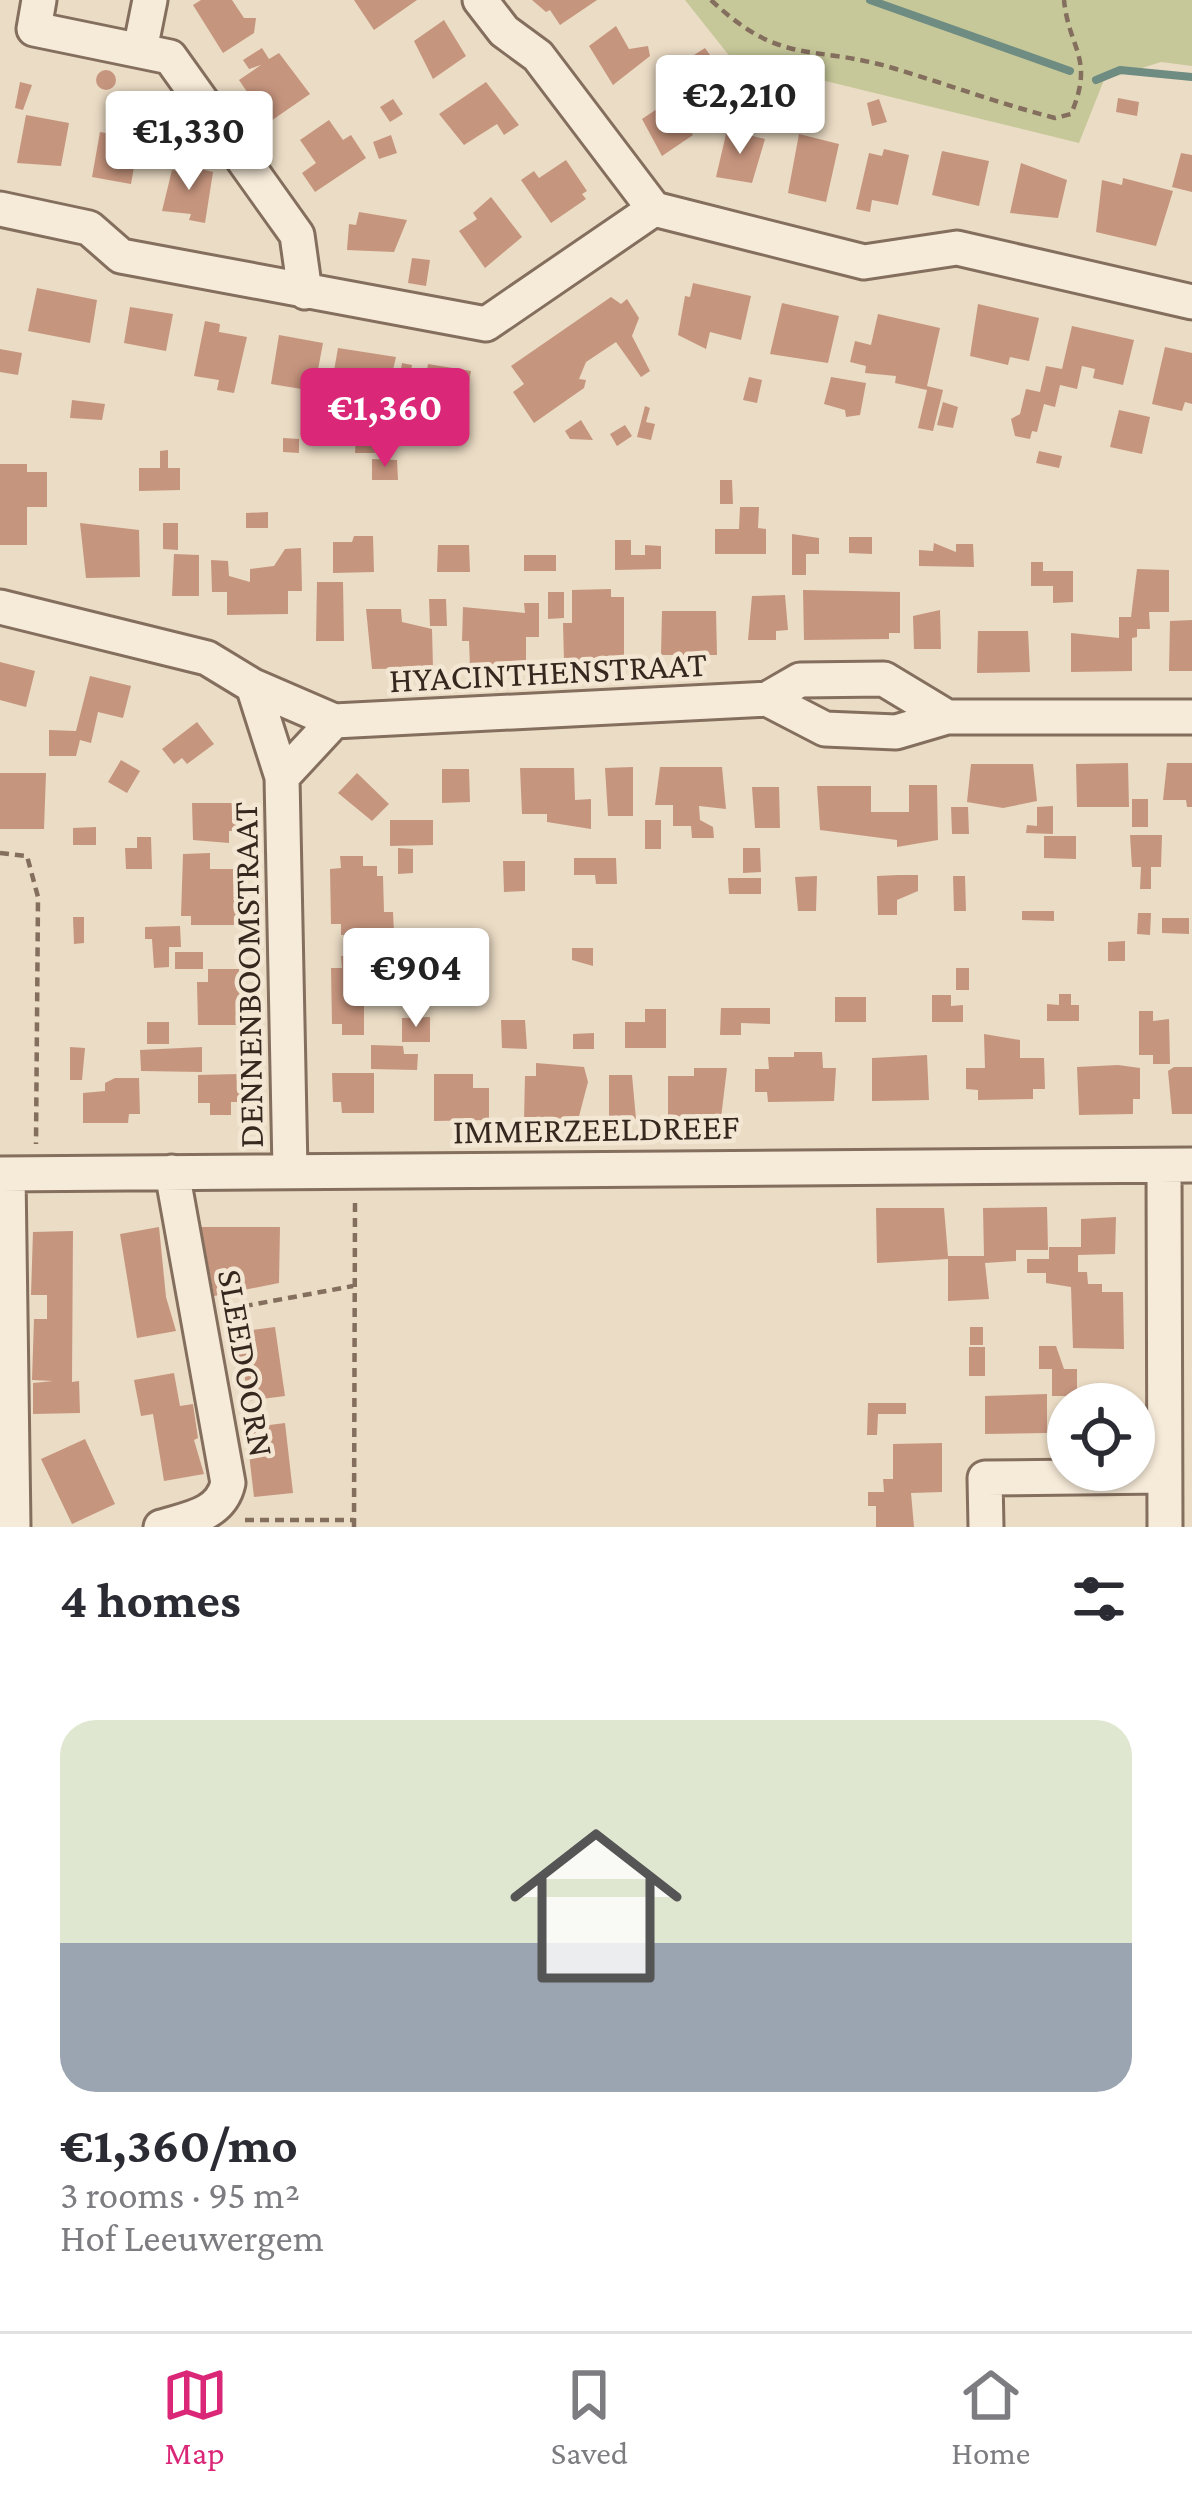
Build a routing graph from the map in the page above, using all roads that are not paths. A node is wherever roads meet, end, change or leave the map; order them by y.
1 (39, 0) edge
2 (150, 0) edge
3 (480, 0) edge
4 (140, 50) junction
5 (0, 209) edge
6 (654, 209) junction
7 (305, 292) junction
8 (1192, 302) edge
9 (0, 607) edge
10 (253, 686) junction
11 (766, 698) junction
12 (947, 717) junction
13 (1192, 717) edge
14 (334, 721) junction
15 (282, 777) junction
16 (1178, 1166) edge
17 (290, 1171) junction
18 (172, 1172) junction
19 (15, 1174) edge
20 (1163, 1476) junction
21 (13, 1527) edge
22 (161, 1527) edge
23 (986, 1527) edge
24 (1165, 1527) edge

1 - 4 street
2 - 4 street
3 - 6 street
4 - 7 street
5 - 7 street
6 - 7 street
6 - 8 street
9 - 10 street, HYACINTHENSTRAAT
10 - 14 street, HYACINTHENSTRAAT
10 - 15 street
11 - 12 street
11 - 12 street, HYACINTHENSTRAAT
11 - 14 street, HYACINTHENSTRAAT
12 - 13 street
14 - 15 street
15 - 17 street, DENNENBOOMSTRAAT
16 - 17 street, IMMERZEELDREEF
16 - 20 street
17 - 18 street, IMMERZEELDREEF
18 - 19 street, IMMERZEELDREEF
18 - 22 street, SLEEDOORN
19 - 21 street
20 - 23 street
20 - 24 street

